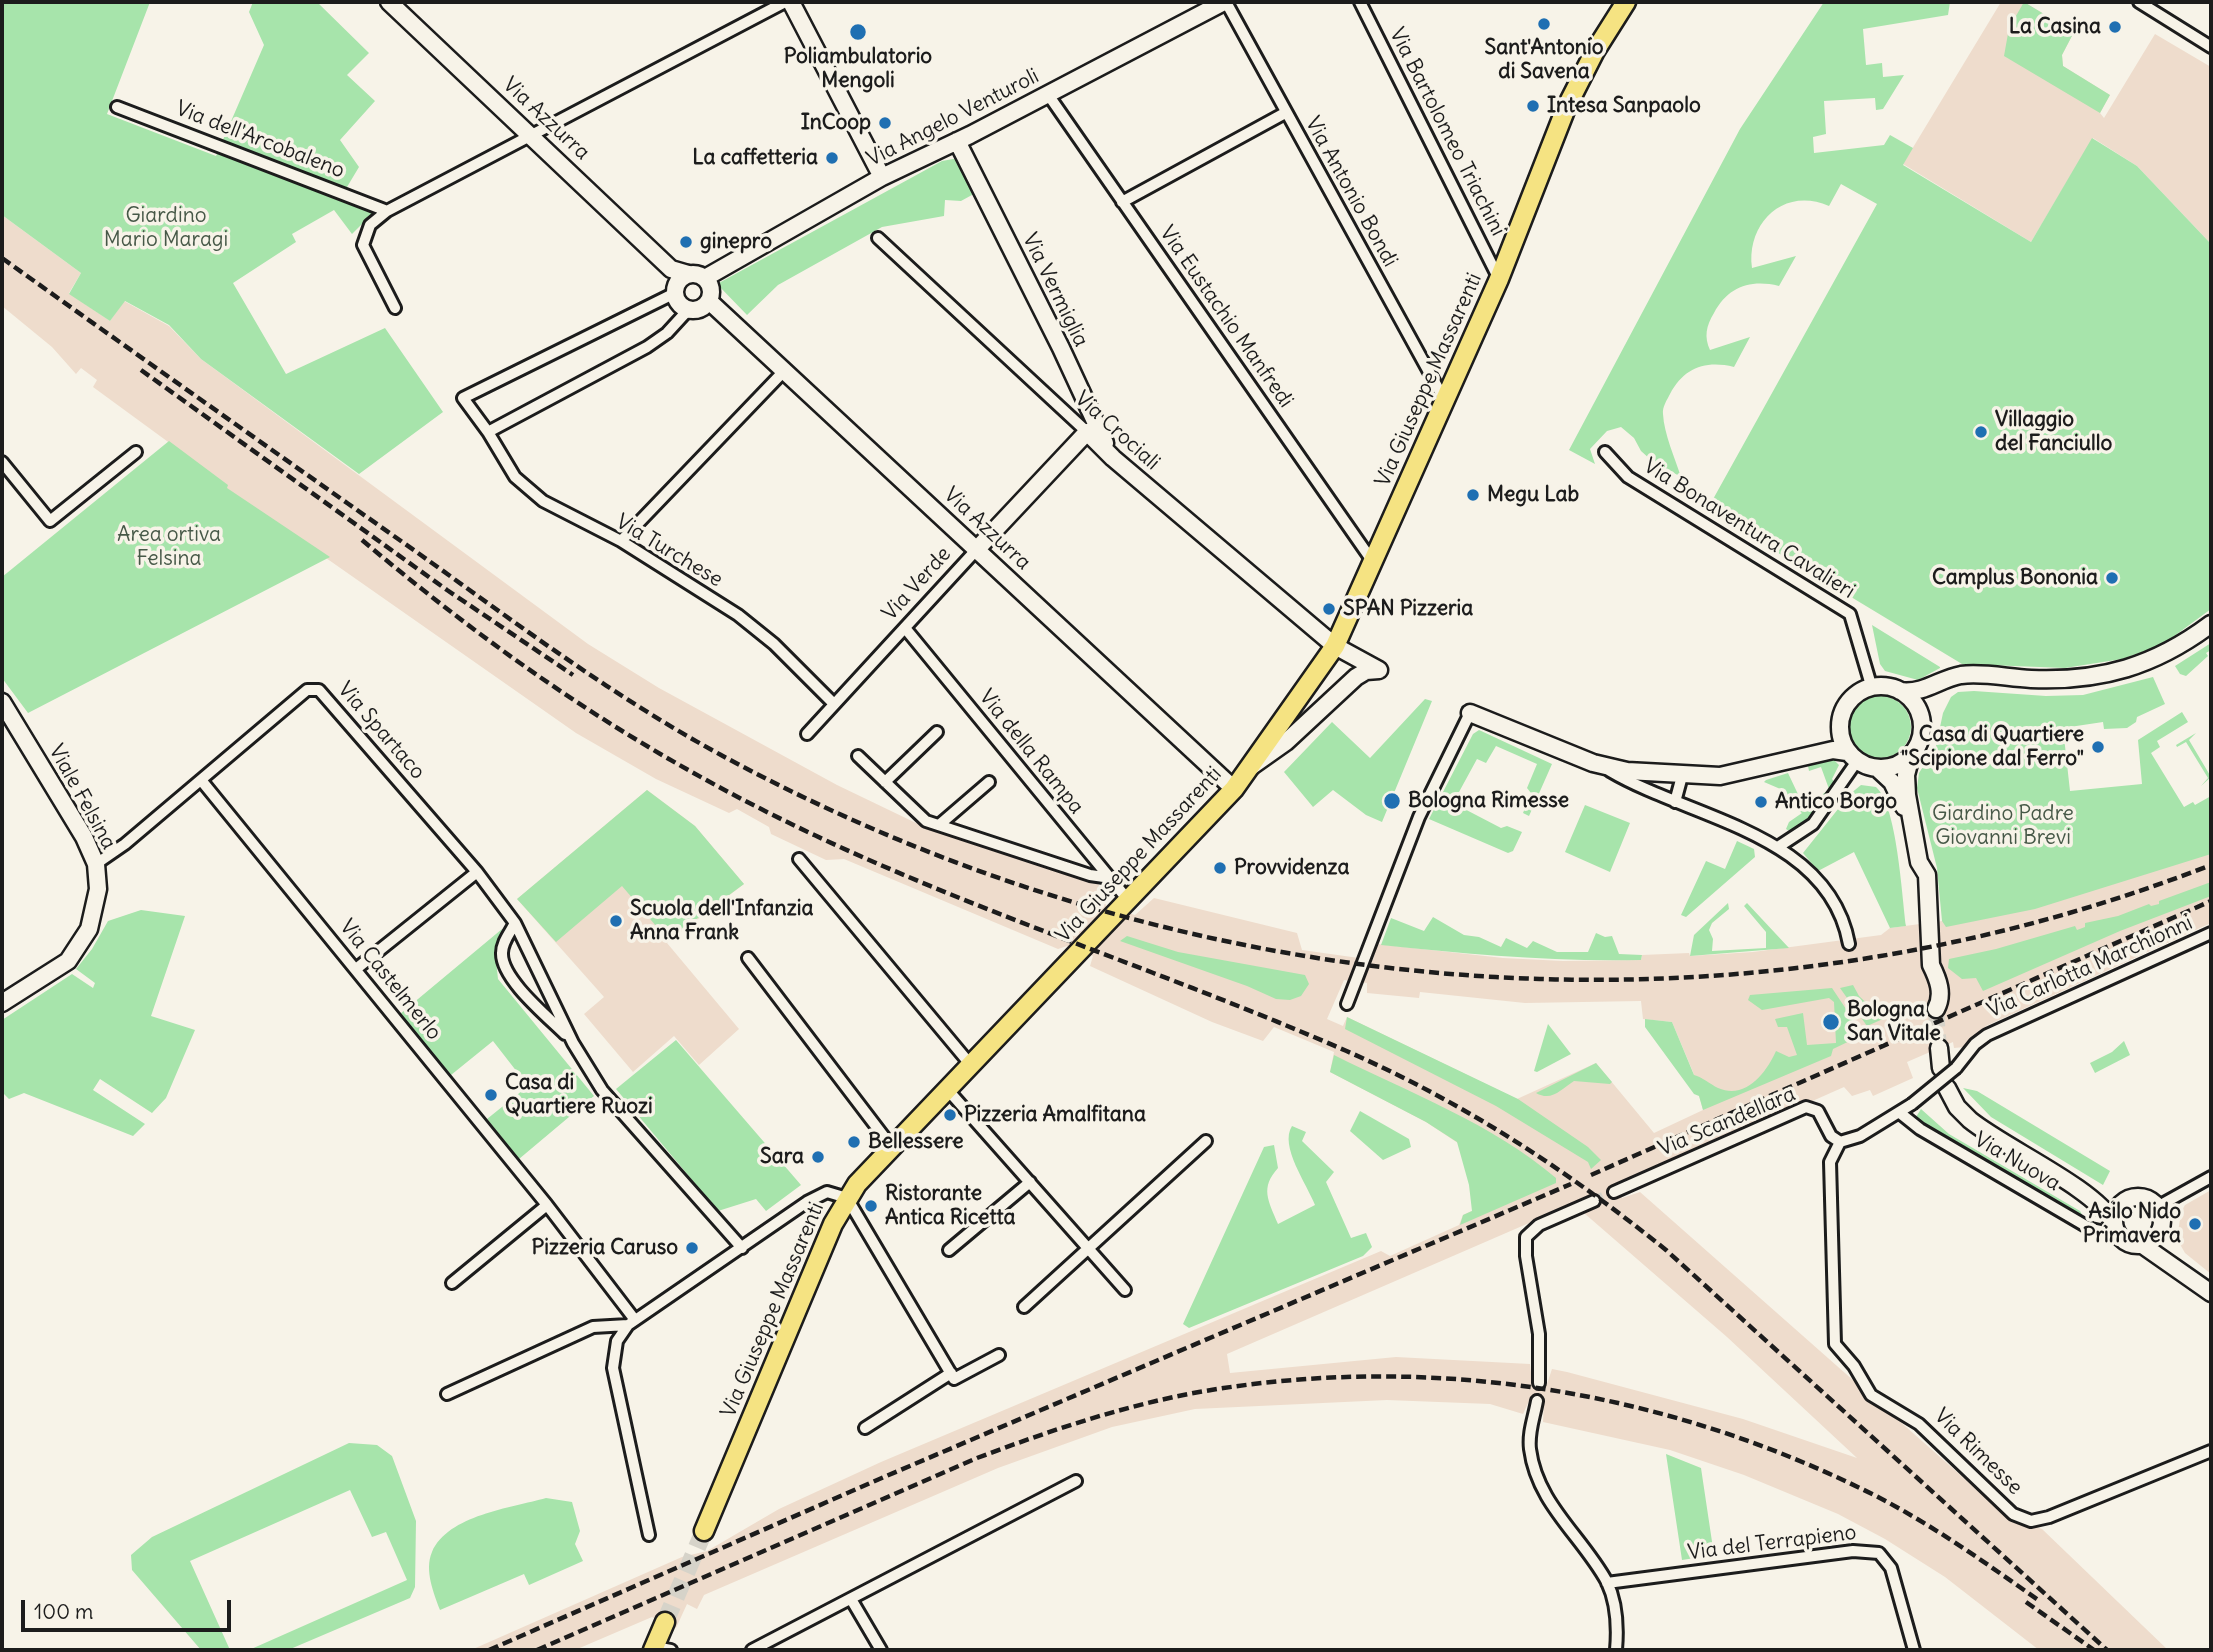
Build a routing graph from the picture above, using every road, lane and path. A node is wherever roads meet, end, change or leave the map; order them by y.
1 (389, 2) edge
2 (785, 2) edge
3 (791, 2) edge
4 (1225, 2) edge
5 (1360, 2) edge
6 (1626, 2) edge
7 (2139, 2) edge
8 (2158, 7) edge
9 (2211, 47) edge
10 (1047, 93) junction
11 (117, 107) dead end
12 (1285, 113) junction
13 (531, 133) junction
14 (957, 141) junction
15 (882, 177) junction
16 (1122, 202) junction
17 (387, 211) junction
18 (878, 238) dead end
19 (672, 269) junction
20 (688, 275) junction
21 (705, 278) junction
22 (1499, 279) junction
23 (676, 290) junction
24 (709, 301) junction
25 (394, 308) dead end
26 (689, 309) junction
27 (785, 370) junction
28 (1445, 401) junction
29 (488, 432) junction
30 (1087, 432) junction
31 (136, 452) dead end
32 (1605, 452) dead end
33 (1113, 458) junction
34 (2, 462) edge
35 (621, 541) junction
36 (978, 548) junction
37 (1373, 562) junction
38 (2211, 624) edge
39 (905, 628) junction
40 (1335, 646) junction
41 (1943, 683) junction
42 (1871, 685) junction
43 (1900, 691) junction
44 (2, 702) edge
45 (834, 704) junction
46 (1470, 713) joint
47 (1922, 720) junction
48 (1839, 726) junction
49 (937, 732) dead end
50 (807, 734) dead end
51 (858, 756) dead end
52 (1911, 756) junction
53 (1796, 757) junction
54 (1852, 757) junction
55 (1252, 766) junction
56 (1605, 768) junction
57 (1878, 769) junction
58 (1682, 776) junction
59 (201, 780) junction
60 (885, 782) junction
61 (989, 782) dead end
62 (1234, 789) junction
63 (1675, 802) junction
64 (1910, 823) junction
65 (939, 825) junction
66 (1778, 847) junction
67 (799, 859) dead end
68 (96, 864) junction
69 (477, 873) junction
70 (1111, 878) junction
71 (1128, 900) junction
72 (515, 923) junction
73 (2211, 933) edge
74 (1849, 944) dead end
75 (748, 958) dead end
76 (356, 970) junction
77 (2, 1003) edge
78 (1347, 1004) dead end
79 (1936, 1010) tunnel mouth
80 (573, 1043) junction
81 (1939, 1048) tunnel mouth
82 (970, 1064) junction
83 (1949, 1068) junction
84 (1947, 1088) dead end
85 (947, 1089) junction
86 (1898, 1114) junction
87 (1206, 1141) dead end
88 (1840, 1142) junction
89 (891, 1146) junction
90 (2211, 1177) edge
91 (2062, 1179) junction
92 (1030, 1182) junction
93 (1614, 1192) tunnel mouth
94 (847, 1198) junction
95 (2126, 1200) junction
96 (1594, 1201) tunnel mouth
97 (547, 1205) junction
98 (2157, 1207) junction
99 (2161, 1225) junction
100 (2116, 1229) junction
101 (2141, 1244) junction
102 (742, 1248) junction
103 (1088, 1249) junction
104 (949, 1250) dead end
105 (2190, 1279) junction
106 (452, 1283) dead end
107 (1125, 1290) dead end
108 (2211, 1293) edge
109 (1024, 1307) dead end
110 (631, 1323) junction
111 (999, 1355) dead end
112 (951, 1374) junction
113 (1539, 1383) dead end
114 (447, 1394) dead end
115 (1537, 1401) dead end
116 (865, 1428) dead end
117 (2211, 1451) edge
118 (1076, 1480) dead end
119 (704, 1531) tunnel mouth
120 (649, 1535) dead end
121 (1607, 1583) junction
122 (851, 1599) junction
123 (665, 1622) tunnel mouth
124 (660, 1649) edge
125 (752, 1650) edge
126 (881, 1650) edge
127 (1616, 1650) edge
128 (1914, 1650) edge

1 - 13 main road, Via Azzurra
2 - 13 street
3 - 15 main road
4 - 10 main road, Via Angelo Venturoli
4 - 12 street, Via Antonio Bondi
5 - 22 street, Via Bartolomeo Triachini
6 - 22 main road, Via Giuseppe Massarenti
7 - 8 street
8 - 9 street
10 - 14 main road, Via Angelo Venturoli
10 - 16 street, Via Eustachio Manfredi
11 - 17 street, Via dell'Arcobaleno
12 - 16 street
12 - 28 street, Via Antonio Bondi
13 - 17 street
13 - 19 main road, Via Azzurra
14 - 15 main road, Via Angelo Venturoli
14 - 33 main road, Via Vermiglia
15 - 21 main road, Via Angelo Venturoli
16 - 37 street, Via Eustachio Manfredi
17 - 25 street
18 - 30 street, Via Crociali
19 - 20 main road, Via Azzurra
19 - 23 main road
20 - 21 main road
20 - 23 main road
21 - 24 main road
22 - 28 main road, Via Giuseppe Massarenti
23 - 26 main road
23 - 29 street, Via Turchese
24 - 26 main road
24 - 27 main road, Via Azzurra
26 - 29 street
27 - 35 street
27 - 36 main road, Via Azzurra
28 - 37 main road, Via Giuseppe Massarenti
29 - 35 street, Via Turchese
30 - 33 main road, Via Crociali
30 - 36 main road, Via Verde
31 - 34 street
32 - 42 street, Via Bonaventura Cavalieri
33 - 40 main road, Via Crociali
35 - 45 street, Via Turchese
36 - 39 street, Via Verde
36 - 62 main road, Via Azzurra
37 - 40 main road, Via Giuseppe Massarenti
38 - 41 main road
39 - 45 street, Via Verde
39 - 70 street, Via della Rampa
40 - 55 main road, Via Giuseppe Massarenti
40 - 55 main road, Via Giuseppe Massarenti
41 - 43 main road
41 - 47 main road
42 - 43 main road
42 - 48 main road
43 - 47 main road
44 - 68 main road, Viale Felsina
45 - 50 street, Via Verde
46 - 56 main road
46 - 78 street
47 - 52 main road
48 - 53 main road
48 - 54 main road
49 - 60 street
51 - 60 street
52 - 57 main road
52 - 64 main road
53 - 54 main road
53 - 58 main road
54 - 57 main road
54 - 66 street
55 - 62 main road, Via Giuseppe Massarenti
56 - 58 main road
56 - 63 street
57 - 64 main road
58 - 63 street
59 - 68 street, Via Spartaco
59 - 69 street, Via Spartaco
59 - 76 street, Via Castelmerlo
60 - 65 street
61 - 65 street
62 - 71 main road, Via Giuseppe Massarenti
63 - 66 street
64 - 79 main road
65 - 70 street
66 - 74 street
67 - 82 street
68 - 77 main road, Viale Felsina
69 - 72 street, Via Spartaco
69 - 76 street
70 - 71 street, Via della Rampa
71 - 82 main road, Via Giuseppe Massarenti
72 - 80 street, Via Spartaco
72 - 80 street, Via Spartaco
73 - 83 street, Via Carlotta Marchionni
75 - 89 street
76 - 97 street, Via Castelmerlo
80 - 102 street, Via Spartaco
81 - 83 main road
82 - 85 main road, Via Giuseppe Massarenti
83 - 86 street, bridge
84 - 91 main road
85 - 89 main road, Via Giuseppe Massarenti
85 - 92 street
86 - 88 street
86 - 100 street, Via Nuova
87 - 103 street
88 - 93 street, Via Scandellara
88 - 117 street, Via Rimesse
89 - 94 main road, Via Giuseppe Massarenti
90 - 98 street
91 - 95 main road
91 - 100 main road
92 - 103 street
92 - 104 street
94 - 102 street
94 - 112 street
94 - 119 main road, Via Giuseppe Massarenti
95 - 98 main road
95 - 100 main road
96 - 113 street
97 - 106 street
97 - 110 street, Via Castelmerlo
98 - 99 main road
99 - 101 main road
99 - 105 main road
100 - 101 main road
101 - 105 main road
102 - 110 street
103 - 107 street
103 - 109 street
105 - 108 main road
110 - 114 street
110 - 120 street
111 - 112 street
112 - 116 street
115 - 121 street
118 - 122 street
121 - 127 street
121 - 128 street, Via del Terrapieno
122 - 125 street
122 - 126 street
123 - 124 main road

